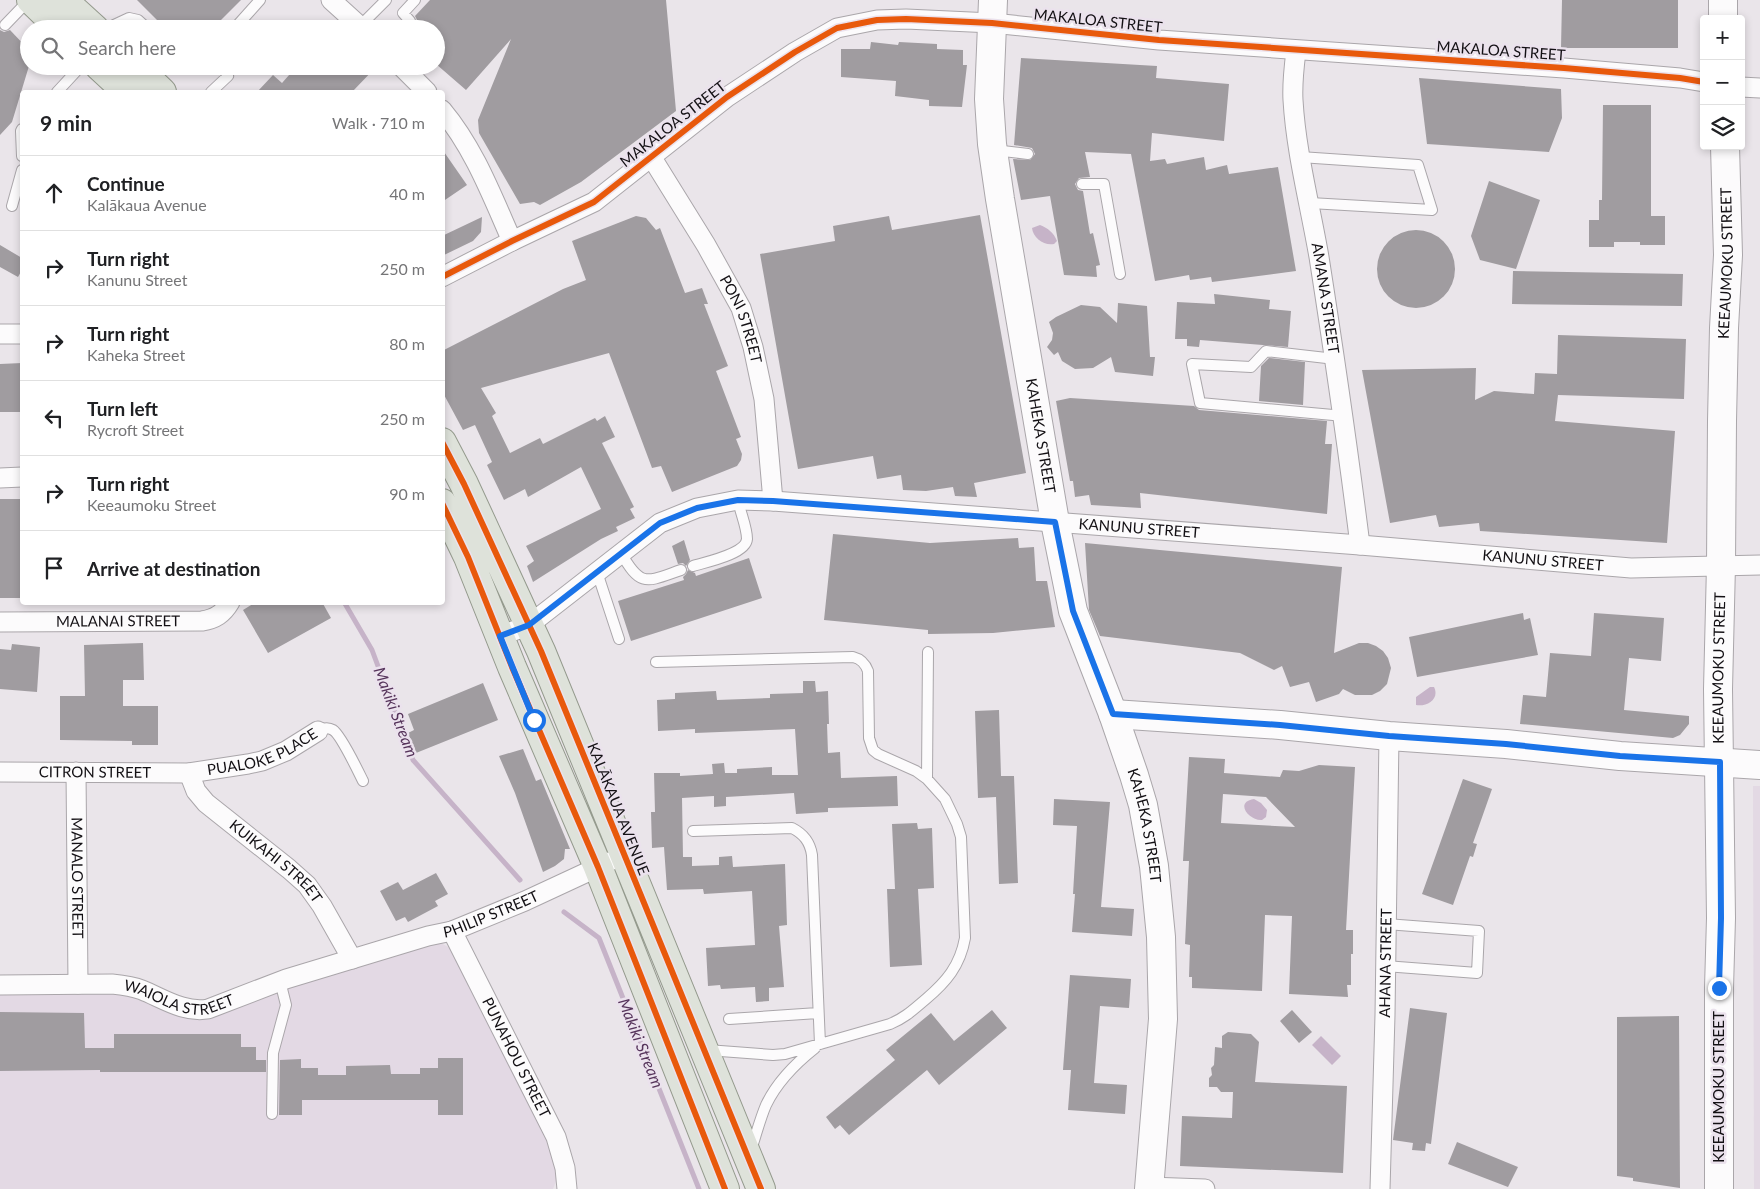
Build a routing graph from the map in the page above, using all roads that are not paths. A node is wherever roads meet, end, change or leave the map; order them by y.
1 (30, 0) edge
2 (63, 0) edge
3 (260, 0) edge
4 (330, 0) edge
5 (386, 0) edge
6 (416, 0) edge
7 (1723, 0) edge
8 (993, 12) edge
9 (1723, 15) edge
10 (51, 20) edge
11 (85, 20) edge
12 (125, 20) edge
13 (138, 20) edge
14 (242, 20) edge
15 (353, 20) edge
16 (369, 20) edge
17 (409, 20) edge
18 (5, 25) dead end
19 (1296, 51) junction
20 (73, 75) edge
21 (131, 75) edge
22 (227, 75) edge
23 (410, 75) edge
24 (145, 79) edge
25 (1700, 81) edge
26 (1745, 87) edge
27 (1760, 88) edge
28 (59, 90) edge
29 (213, 90) edge
30 (425, 90) edge
31 (445, 114) edge
32 (993, 150) junction
33 (1725, 150) edge
34 (1028, 154) dead end
35 (1300, 157) junction
36 (652, 158) junction
37 (20, 177) edge
38 (1082, 184) dead end
39 (1310, 203) junction
40 (12, 206) dead end
41 (512, 241) junction
42 (1120, 274) dead end
43 (445, 275) edge
44 (0, 334) edge
45 (20, 334) edge
46 (1335, 359) junction
47 (1344, 416) junction
48 (445, 448) edge
49 (0, 478) edge
50 (20, 478) edge
51 (738, 500) junction
52 (773, 501) junction
53 (445, 509) edge
54 (1055, 522) junction
55 (1360, 545) junction
56 (620, 553) junction
57 (1722, 565) junction
58 (1760, 565) edge
59 (693, 566) dead end
60 (681, 570) dead end
61 (597, 572) junction
62 (229, 605) edge
63 (0, 622) edge
64 (529, 625) junction
65 (500, 636) junction
66 (619, 639) dead end
67 (928, 652) dead end
68 (656, 662) dead end
69 (1113, 714) junction
70 (318, 731) joint
71 (1389, 736) junction
72 (1720, 762) junction
73 (1760, 765) edge
74 (0, 772) edge
75 (76, 772) junction
76 (189, 773) junction
77 (927, 779) junction
78 (363, 781) dead end
79 (693, 830) dead end
80 (623, 855) junction
81 (598, 867) junction
82 (1386, 924) junction
83 (452, 931) junction
84 (352, 959) junction
85 (1385, 966) junction
86 (280, 980) junction
87 (78, 984) junction
88 (0, 985) edge
89 (818, 1013) junction
90 (729, 1019) dead end
91 (820, 1044) junction
92 (703, 1050) junction
93 (272, 1114) dead end
94 (749, 1157) junction
95 (1149, 1188) edge
96 (567, 1189) edge
97 (725, 1189) edge
98 (761, 1189) edge
99 (1205, 1189) edge
100 (1380, 1189) edge
101 (1719, 1189) edge

1 - 10 main road
1 - 18 lane
2 - 11 main road
3 - 14 lane
4 - 15 street
5 - 16 lane
6 - 17 lane
7 - 9 street
8 - 19 street, MAKALOA STREET
8 - 32 street, KAHEKA STREET
8 - 36 street, MAKALOA STREET
12 - 13 lane
19 - 25 street, MAKALOA STREET
19 - 35 street, AMANA STREET
20 - 28 lane
21 - 24 main road
22 - 29 lane
23 - 30 street
26 - 27 street
31 - 41 street
32 - 34 lane
32 - 54 street, KAHEKA STREET
33 - 57 street, KEEAUMOKU STREET
35 - 39 street, AMANA STREET
35 - 39 lane
36 - 41 street, MAKALOA STREET
36 - 52 street, PONI STREET
37 - 40 lane
38 - 42 lane
39 - 46 street, AMANA STREET
41 - 43 street, MAKALOA STREET
44 - 45 street
46 - 47 street, AMANA STREET
46 - 47 lane
47 - 55 street, AMANA STREET
48 - 64 main road, KALĀKAUA AVENUE
49 - 50 street
51 - 52 street, KANUNU STREET
51 - 56 street, KANUNU STREET
51 - 59 lane
52 - 54 street, KANUNU STREET
53 - 65 main road
54 - 55 street, KANUNU STREET
54 - 69 street, KAHEKA STREET
55 - 57 street, KANUNU STREET
56 - 60 lane
56 - 61 street, KANUNU STREET
57 - 58 street, KANUNU STREET
57 - 72 street, KEEAUMOKU STREET
61 - 64 street, KANUNU STREET
61 - 66 lane
62 - 63 street, MALANAI STREET
64 - 65 street, KANUNU STREET
64 - 80 main road, KALĀKAUA AVENUE
65 - 81 main road
67 - 77 lane
68 - 77 lane
69 - 71 street
69 - 95 street, KAHEKA STREET
70 - 76 street, PUALOKE PLACE
70 - 78 lane, PUALOKE PLACE
71 - 72 street
71 - 82 street, AHANA STREET
72 - 73 street
72 - 101 street, KEEAUMOKU STREET
74 - 75 street, CITRON STREET
75 - 76 street, CITRON STREET
75 - 87 street, MANALO STREET
76 - 84 street, KUIKAHI STREET
77 - 91 lane
79 - 89 lane
80 - 81 street, PHILIP STREET
80 - 92 main road, KALĀKAUA AVENUE
81 - 83 street, PHILIP STREET
81 - 97 main road
82 - 85 street, AHANA STREET
82 - 85 lane
83 - 84 street, PHILIP STREET
83 - 96 street, PUNAHOU STREET
84 - 86 street, WAIOLA STREET
85 - 100 street, AHANA STREET
86 - 87 street, WAIOLA STREET
86 - 93 lane
87 - 88 street, WAIOLA STREET
89 - 90 lane
89 - 91 lane
91 - 92 lane
91 - 94 lane
92 - 94 main road, KALĀKAUA AVENUE
94 - 98 main road, KALĀKAUA AVENUE
95 - 99 street

